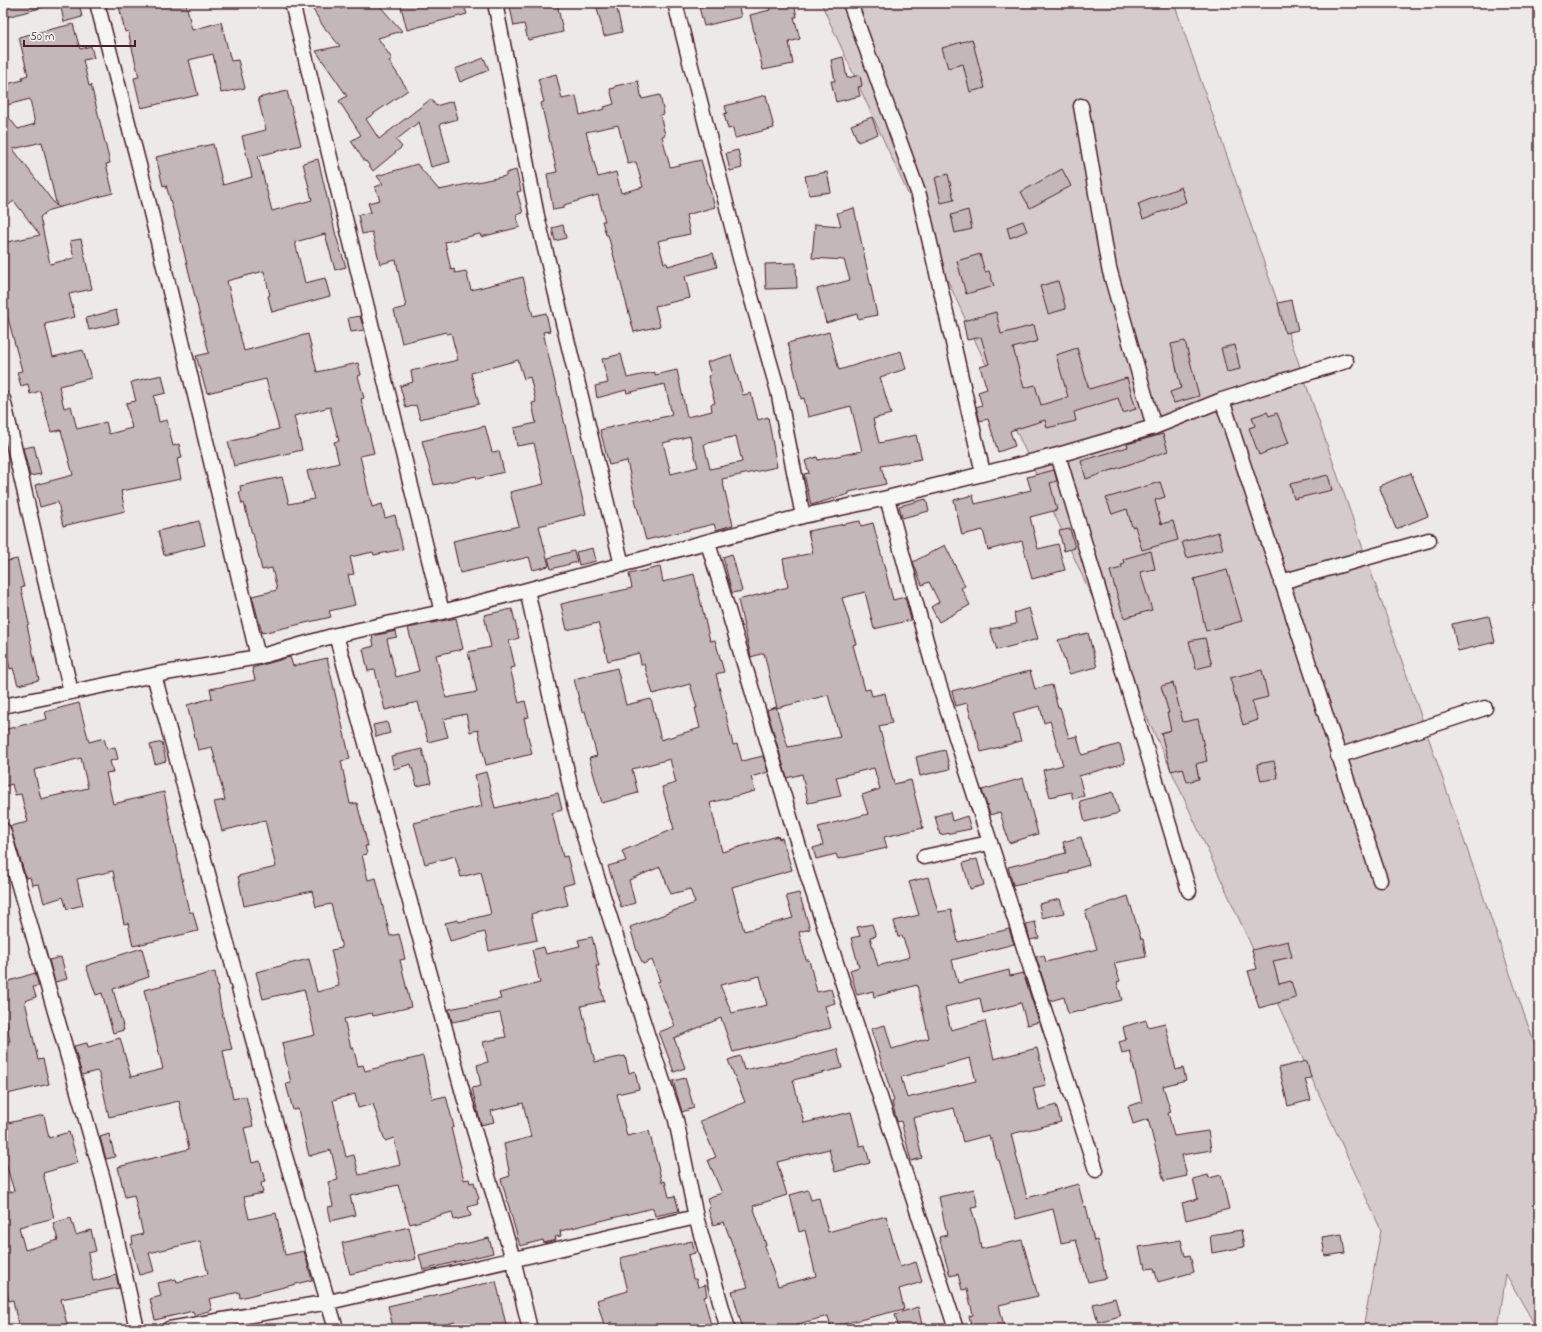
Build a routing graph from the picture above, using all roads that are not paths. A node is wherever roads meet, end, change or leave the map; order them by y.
1 (97, 3) edge
2 (292, 3) edge
3 (495, 3) edge
4 (674, 3) edge
5 (850, 3) edge
6 (1081, 106) dead end
7 (1346, 361) dead end
8 (3, 399) edge
9 (1222, 400) junction
10 (1154, 427) junction
11 (1058, 455) junction
12 (984, 473) junction
13 (887, 498) junction
14 (803, 516) junction
15 (1429, 540) dead end
16 (708, 543) junction
17 (622, 565) junction
18 (1281, 582) junction
19 (527, 590) junction
20 (442, 612) junction
21 (336, 635) junction
22 (258, 657) junction
23 (154, 675) junction
24 (71, 692) junction
25 (3, 706) edge
26 (1485, 708) dead end
27 (1338, 756) junction
28 (3, 830) edge
29 (989, 843) junction
30 (924, 857) dead end
31 (1380, 880) dead end
32 (1189, 891) dead end
33 (1096, 1170) dead end
34 (696, 1216) junction
35 (513, 1259) junction
36 (329, 1302) junction
37 (136, 1329) edge
38 (170, 1329) edge
39 (336, 1329) edge
40 (530, 1329) edge
41 (728, 1329) edge
42 (956, 1329) edge

1 - 22 street
2 - 20 street
3 - 17 street
4 - 14 street
5 - 12 street
6 - 10 street
7 - 9 street
8 - 24 street
9 - 10 street
9 - 18 street
10 - 11 street
11 - 12 street
11 - 32 street
12 - 13 street
13 - 14 street
13 - 29 street
14 - 16 street
15 - 18 street
16 - 17 street
16 - 42 street
17 - 19 street
18 - 27 street
19 - 20 street
19 - 34 street
20 - 21 street
21 - 22 street
21 - 35 street
22 - 23 street
23 - 24 street
23 - 36 street
24 - 25 street
26 - 27 street
27 - 31 street
28 - 37 street
29 - 30 street
29 - 33 street
34 - 35 street
34 - 41 street
35 - 36 street
35 - 40 street
36 - 38 street
36 - 39 street

